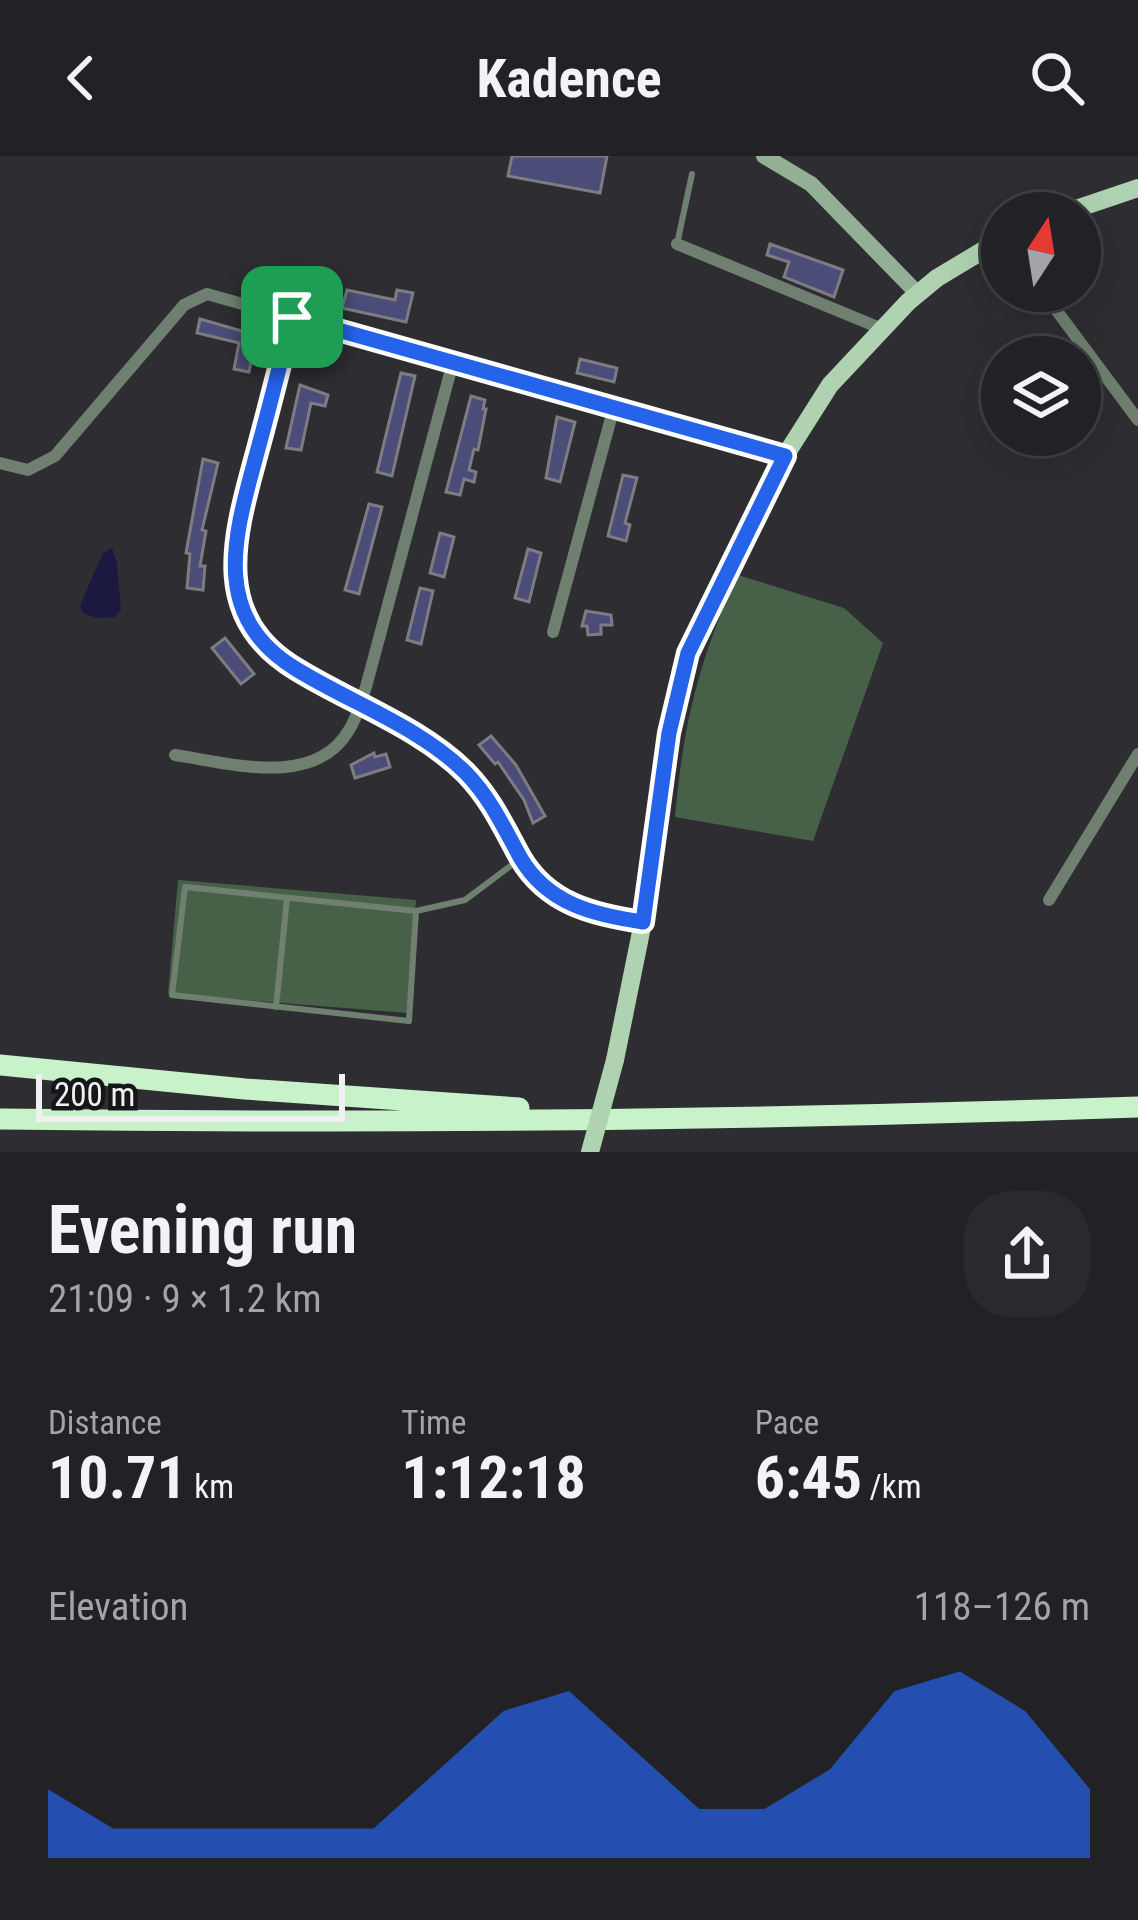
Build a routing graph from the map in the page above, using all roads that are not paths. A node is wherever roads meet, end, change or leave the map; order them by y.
1 (764, 156) edge
2 (692, 174) dead end
3 (1138, 188) edge
4 (1101, 200) edge
5 (677, 244) joint
6 (981, 253) edge
7 (918, 294) junction
8 (1058, 312) edge
9 (292, 317) junction
10 (880, 328) junction
11 (454, 362) junction
12 (614, 407) junction
13 (1138, 420) edge
14 (785, 456) junction
15 (0, 463) edge
16 (553, 632) dead end
17 (359, 706) junction
18 (1138, 754) edge
19 (175, 755) dead end
20 (521, 858) junction
21 (287, 898) junction
22 (1049, 900) dead end
23 (416, 911) junction
24 (643, 922) junction
25 (276, 1007) junction
26 (0, 1052) edge
27 (0, 1065) edge
28 (119, 1075) junction
29 (1138, 1106) edge
30 (635, 1118) junction
31 (0, 1119) edge
32 (590, 1152) edge

1 - 7 main road
2 - 5 lane
3 - 4 main road
5 - 10 street
6 - 7 main road
7 - 10 main road
8 - 13 street
9 - 11 street
9 - 15 street
9 - 17 street
10 - 14 main road
11 - 12 street
11 - 17 street
12 - 14 street
12 - 16 street
14 - 24 main road
17 - 19 street
17 - 20 street
18 - 22 street
20 - 23 lane
20 - 24 street
21 - 23 lane
21 - 25 lane
21 - 25 lane
23 - 25 lane
24 - 32 main road, bridge
26 - 28 highway
27 - 28 highway
28 - 30 highway
29 - 30 highway
30 - 31 highway

